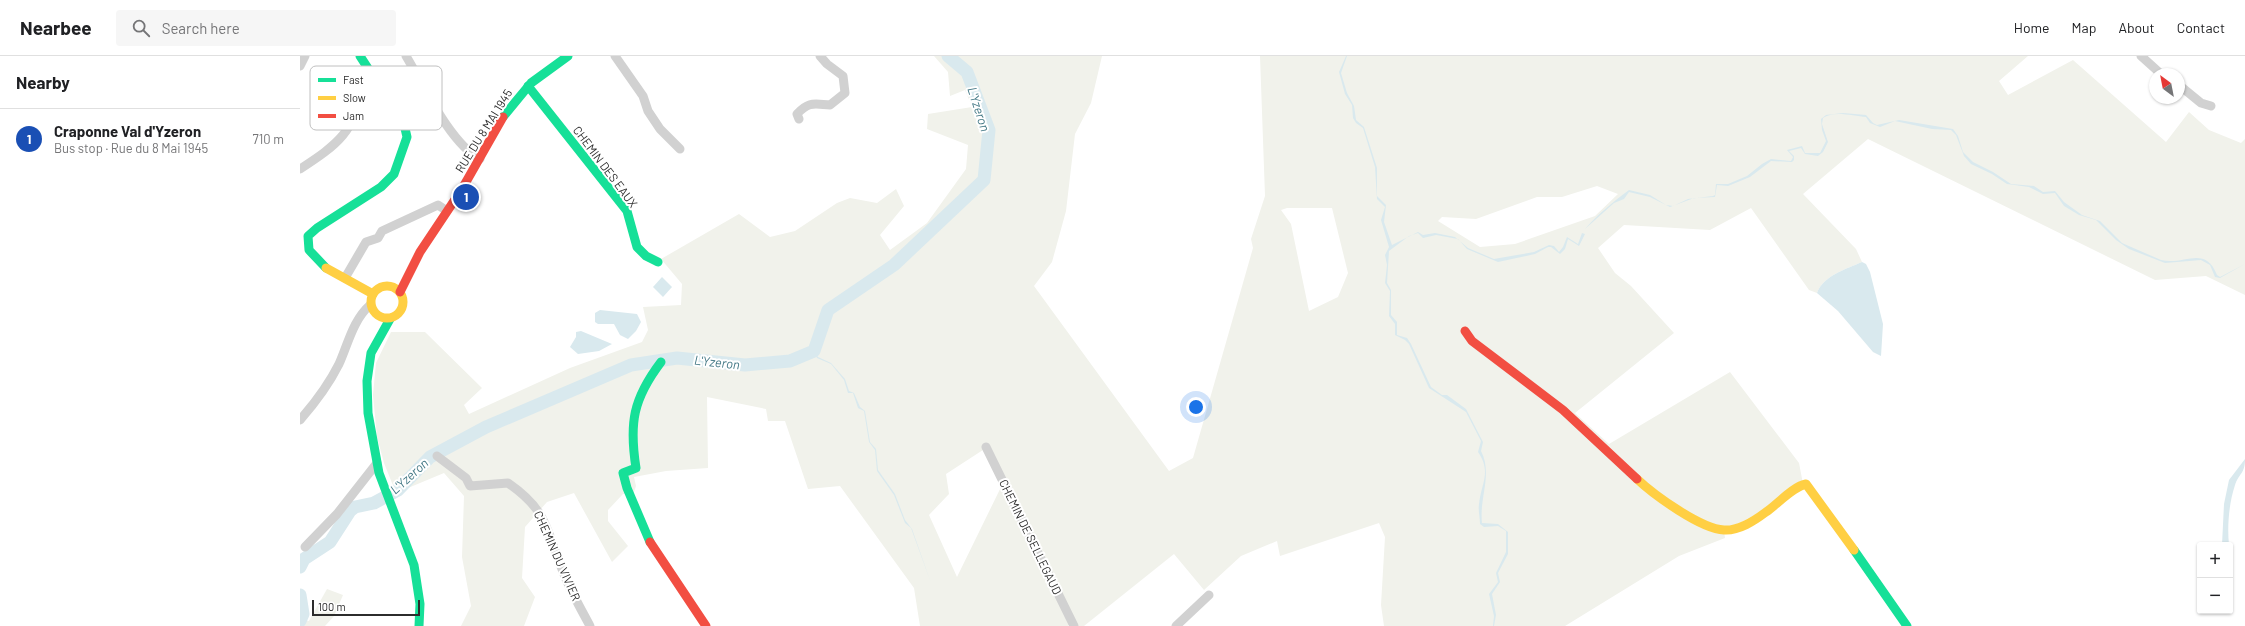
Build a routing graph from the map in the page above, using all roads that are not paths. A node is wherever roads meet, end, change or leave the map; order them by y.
1 (305, 56) edge
2 (360, 56) edge
3 (406, 56) edge
4 (568, 56) edge
5 (615, 56) edge
6 (820, 56) edge
7 (2141, 56) edge
8 (300, 66) edge
9 (366, 66) edge
10 (412, 66) edge
11 (2154, 68) edge
12 (528, 86) junction
13 (2185, 90) edge
14 (2211, 106) dead end
15 (442, 115) edge
16 (799, 119) dead end
17 (346, 130) edge
18 (405, 130) edge
19 (680, 149) dead end
20 (480, 160) junction
21 (300, 169) edge
22 (447, 211) junction
23 (658, 262) dead end
24 (407, 272) junction
25 (345, 278) junction
26 (386, 286) junction
27 (400, 292) junction
28 (372, 294) junction
29 (370, 305) junction
30 (375, 315) junction
31 (390, 319) junction
32 (1465, 331) dead end
33 (378, 338) junction
34 (661, 362) dead end
35 (300, 420) edge
36 (986, 447) dead end
37 (437, 456) dead end
38 (377, 463) junction
39 (305, 547) dead end
40 (1209, 595) dead end
41 (419, 626) edge
42 (590, 626) edge
43 (706, 626) edge
44 (1074, 626) edge
45 (1176, 626) edge
46 (1907, 626) edge

1 - 8 street
2 - 9 street
3 - 10 street
4 - 12 street, RUE DU 8 MAI 1945
5 - 19 street
6 - 16 street
7 - 11 street
12 - 20 street, RUE DU 8 MAI 1945
12 - 23 street, CHEMIN DES EAUX
13 - 14 street
15 - 20 street
17 - 21 street
18 - 25 street
20 - 22 street, RUE DU 8 MAI 1945
22 - 24 street, RUE DU 8 MAI 1945
22 - 25 street
24 - 26 street, RUE DU 8 MAI 1945
24 - 27 street, RUE DU 8 MAI 1945
25 - 28 street
26 - 27 street
26 - 28 street
27 - 31 street
28 - 29 street
29 - 30 street
29 - 35 street
30 - 31 street
30 - 33 street
31 - 33 street
32 - 46 street
33 - 38 street
34 - 43 street
36 - 44 street, CHEMIN DE SELLEGAUD
37 - 42 street, CHEMIN DU VIVIER
38 - 39 street
38 - 41 street
40 - 45 street

